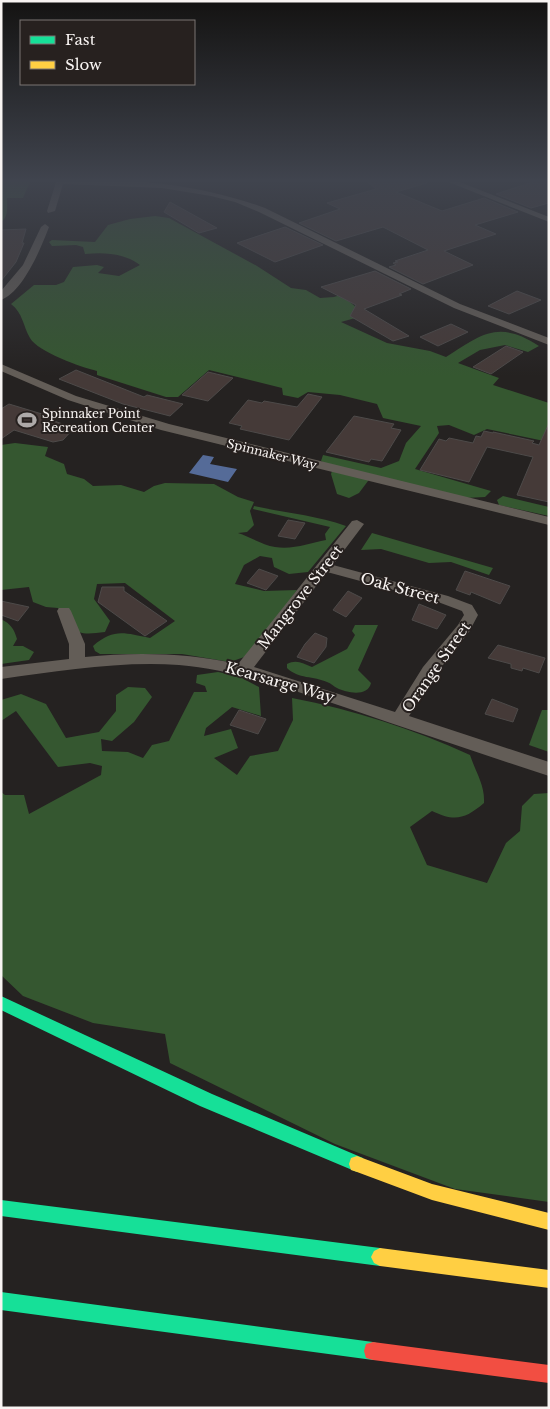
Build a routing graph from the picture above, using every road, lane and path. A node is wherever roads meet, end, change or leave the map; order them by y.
1 (38, 245) edge
2 (333, 245) edge
3 (1, 297) edge
4 (549, 342) edge
5 (1, 367) edge
6 (549, 521) edge
7 (357, 524) dead end
8 (325, 567) junction
9 (64, 611) dead end
10 (471, 615) joint
11 (77, 664) junction
12 (242, 669) junction
13 (1, 673) edge
14 (399, 719) junction
15 (549, 769) edge
16 (1, 1003) edge
17 (1, 1208) edge
18 (549, 1222) edge
19 (549, 1279) edge
20 (1, 1301) edge
21 (549, 1374) edge

1 - 3 street
2 - 4 street
5 - 6 street, Spinnaker Way
7 - 8 street, Mangrove Street
8 - 10 street, Oak Street
8 - 12 street, Mangrove Street
9 - 11 street
10 - 14 street, Orange Street
11 - 12 street, Kearsarge Way
11 - 13 street, Kearsarge Way
12 - 14 street, Kearsarge Way
14 - 15 street, Kearsarge Way
16 - 18 highway
17 - 19 highway
20 - 21 highway

